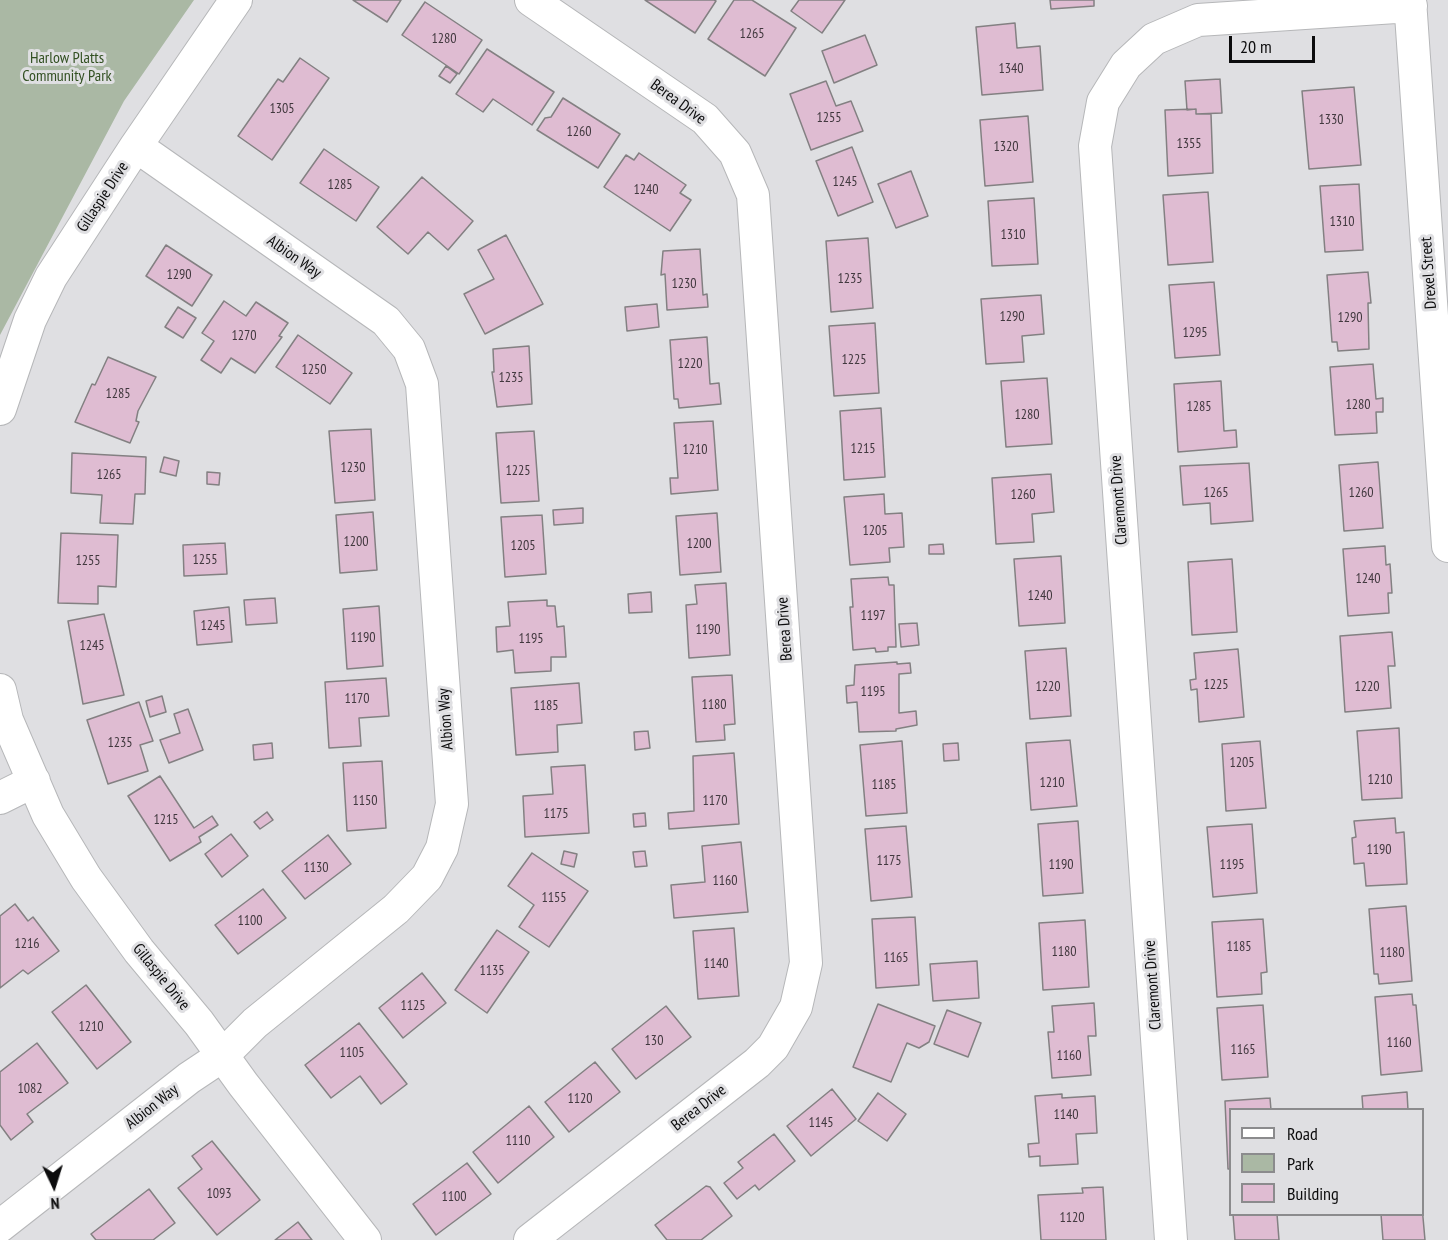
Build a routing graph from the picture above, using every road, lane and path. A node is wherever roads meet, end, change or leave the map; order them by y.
1 (236, 0) edge
2 (531, 0) edge
3 (1410, 3) edge
4 (136, 146) junction
5 (0, 409) edge
6 (1448, 546) edge
7 (0, 690) edge
8 (34, 781) junction
9 (0, 798) edge
10 (222, 1056) junction
11 (0, 1226) edge
12 (365, 1240) edge
13 (530, 1240) edge
14 (1171, 1240) edge

1 - 4 street, Gillaspie Drive
2 - 13 street, Berea Drive
3 - 6 street, Drexel Street
3 - 14 street, Claremont Drive
4 - 5 street, Gillaspie Drive
4 - 10 street, Albion Way
7 - 8 street, Gillaspie Drive
8 - 9 street
8 - 10 street, Gillaspie Drive
10 - 11 street, Albion Way
10 - 12 street, Gillaspie Drive

